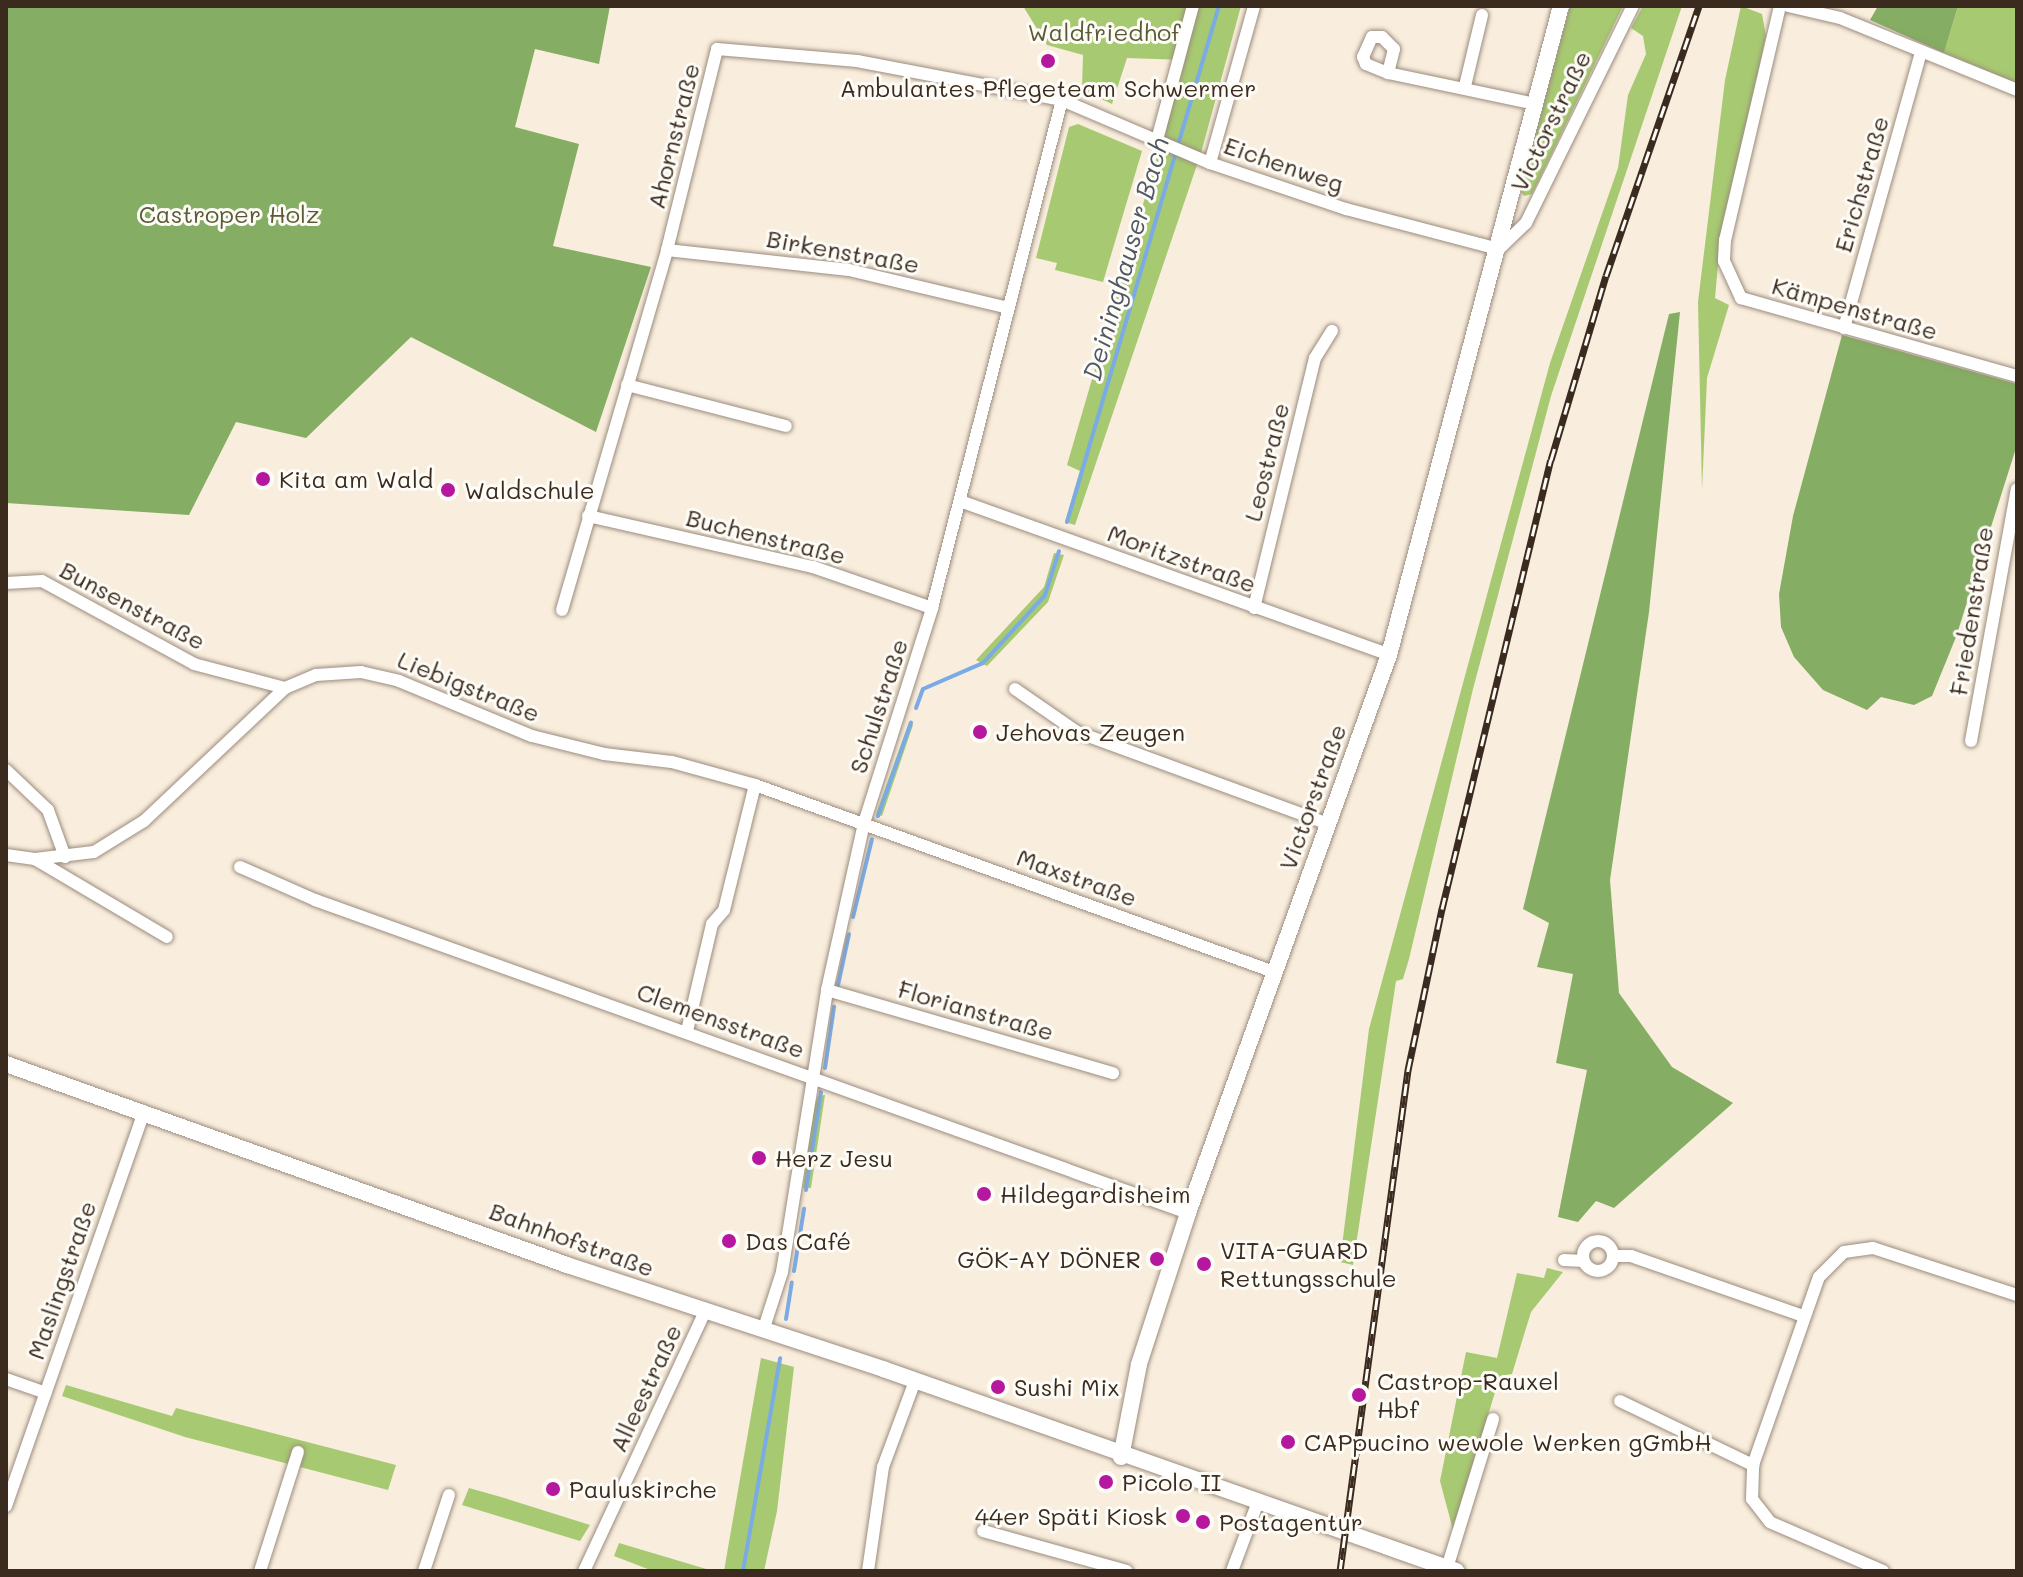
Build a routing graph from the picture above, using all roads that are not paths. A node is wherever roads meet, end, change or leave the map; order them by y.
1 (1193, 6) edge
2 (1254, 6) edge
3 (1561, 6) edge
4 (1633, 6) edge
5 (1780, 6) edge
6 (1788, 6) edge
7 (1482, 15) dead end
8 (1921, 53) junction
9 (1388, 73) dead end
10 (1465, 86) junction
11 (2017, 90) edge
12 (1062, 100) junction
13 (1535, 104) junction
14 (1157, 140) junction
15 (1210, 163) junction
16 (1499, 249) junction
17 (667, 250) junction
18 (1008, 308) junction
19 (1844, 328) junction
20 (1332, 331) dead end
21 (2017, 376) edge
22 (627, 385) junction
23 (786, 426) dead end
24 (2017, 489) edge
25 (960, 501) junction
26 (588, 516) junction
27 (6, 583) edge
28 (932, 608) junction
29 (1254, 608) junction
30 (562, 610) dead end
31 (1389, 655) junction
32 (285, 688) junction
33 (1015, 689) dead end
34 (1971, 741) dead end
35 (6, 770) edge
36 (755, 785) junction
37 (864, 823) junction
38 (1329, 824) junction
39 (6, 855) edge
40 (65, 857) junction
41 (35, 859) junction
42 (240, 867) dead end
43 (167, 937) dead end
44 (1274, 972) junction
45 (827, 990) junction
46 (687, 1031) junction
47 (6, 1064) edge
48 (1113, 1073) dead end
49 (814, 1076) junction
50 (143, 1114) junction
51 (1188, 1213) junction
52 (1613, 1256) junction
53 (1564, 1260) dead end
54 (1583, 1261) junction
55 (2017, 1295) edge
56 (705, 1311) junction
57 (1803, 1316) junction
58 (763, 1331) junction
59 (6, 1379) edge
60 (915, 1381) junction
61 (46, 1393) junction
62 (1620, 1401) dead end
63 (1493, 1419) dead end
64 (298, 1452) dead end
65 (1121, 1457) junction
66 (1753, 1465) junction
67 (449, 1495) dead end
68 (1258, 1502) junction
69 (6, 1506) edge
70 (983, 1531) dead end
71 (1451, 1569) edge
72 (260, 1571) edge
73 (424, 1571) edge
74 (584, 1571) edge
75 (868, 1571) edge
76 (1127, 1571) edge
77 (1232, 1571) edge
78 (1883, 1571) edge

1 - 14 street
2 - 15 street
3 - 13 main road, Victorstraße
4 - 16 street, Victorstraße
5 - 19 street, Kämpenstraße
6 - 8 street
7 - 10 street
8 - 11 street
8 - 19 street, Erichstraße
9 - 10 street
10 - 13 street
12 - 14 street, Eichenweg
12 - 17 street, Ahornstraße
12 - 18 street, Schulstraße
13 - 16 main road, Victorstraße
14 - 15 street, Eichenweg
15 - 16 street, Eichenweg
16 - 31 main road, Victorstraße
17 - 18 street, Birkenstraße
17 - 22 street, Ahornstraße
18 - 25 street, Schulstraße
19 - 21 street, Kämpenstraße
20 - 29 street, Leostraße
22 - 23 street
22 - 26 street, Ahornstraße
24 - 34 street, Friedenstraße
25 - 28 street, Schulstraße
25 - 29 street, Moritzstraße
26 - 28 street, Buchenstraße
26 - 30 street, Ahornstraße
27 - 32 street, Bunsenstraße
28 - 37 street, Schulstraße
29 - 31 street, Moritzstraße
31 - 38 main road, Victorstraße
32 - 36 street, Liebigstraße
32 - 40 street, Liebigstraße
33 - 38 street
35 - 40 street
36 - 37 street, Liebigstraße
36 - 46 street
37 - 44 street, Maxstraße
37 - 45 street, Schulstraße
38 - 44 main road, Victorstraße
39 - 41 street, Liebigstraße
40 - 41 street, Liebigstraße
41 - 43 street, Liebigstraße
42 - 46 street, Clemensstraße
44 - 51 main road, Victorstraße
45 - 48 street, Florianstraße
45 - 49 street, Schulstraße
46 - 49 street, Clemensstraße
47 - 50 main road, Bahnhofstraße
49 - 51 street, Clemensstraße
49 - 58 street, Schulstraße
50 - 56 main road, Bahnhofstraße
50 - 61 street, Maslingstraße
51 - 65 main road, Victorstraße
52 - 54 street
52 - 54 street
52 - 57 street
53 - 54 street
55 - 57 street
56 - 58 main road, Bahnhofstraße
56 - 74 street, Alleestraße
57 - 66 street
58 - 60 main road, Bahnhofstraße
59 - 61 street
60 - 65 main road, Bahnhofstraße
60 - 75 street
61 - 69 street, Maslingstraße
62 - 66 street
63 - 71 street
64 - 72 street
65 - 68 main road, Bahnhofstraße
66 - 78 street
67 - 73 street
68 - 71 main road, Bahnhofstraße
68 - 77 street
70 - 76 street

